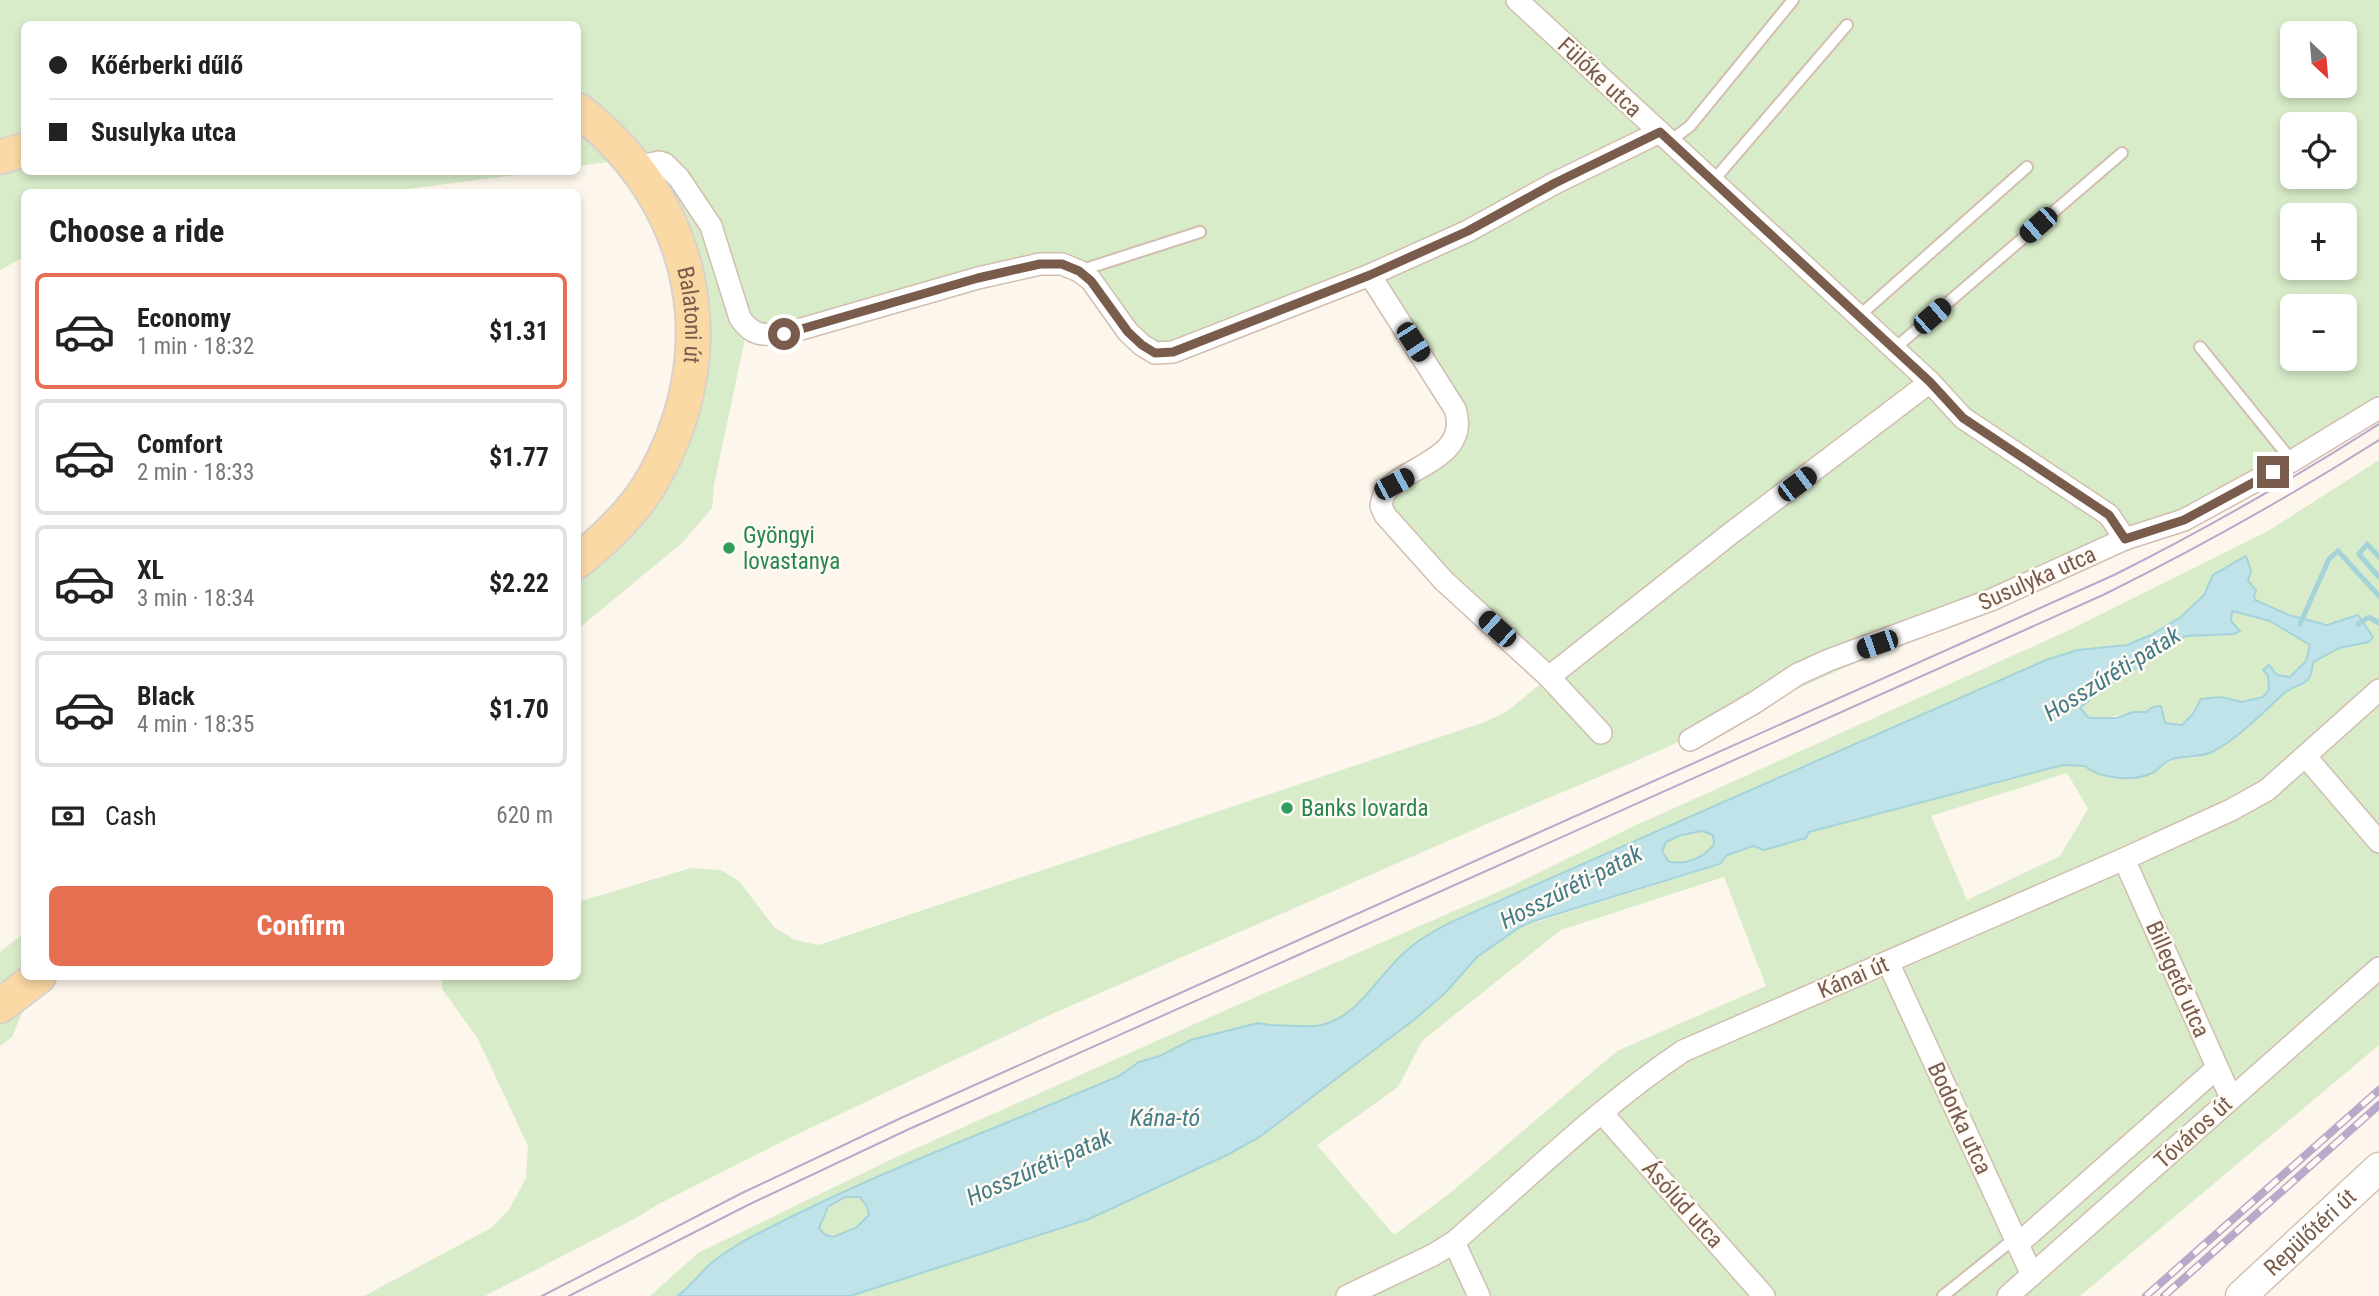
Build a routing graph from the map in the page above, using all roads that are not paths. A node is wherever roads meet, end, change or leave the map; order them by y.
1 (1793, 0) edge
2 (1523, 3) edge
3 (1847, 25) dead end
4 (581, 112) edge
5 (1665, 136) junction
6 (21, 151) edge
7 (2122, 153) dead end
8 (0, 157) edge
9 (2027, 167) dead end
10 (638, 170) junction
11 (1713, 181) junction
12 (1200, 232) dead end
13 (1079, 271) junction
14 (1370, 275) junction
15 (1859, 316) junction
16 (2200, 346) dead end
17 (1894, 349) junction
18 (1930, 382) junction
19 (2379, 408) edge
20 (2292, 461) junction
21 (2125, 539) junction
22 (581, 558) edge
23 (1549, 677) junction
24 (2379, 690) edge
25 (1601, 733) dead end
26 (1690, 740) dead end
27 (2306, 757) junction
28 (2379, 842) edge
29 (2124, 859) junction
30 (1888, 962) junction
31 (2379, 968) edge
32 (34, 980) edge
33 (0, 1006) edge
34 (2217, 1068) junction
35 (2231, 1098) junction
36 (1602, 1113) junction
37 (2379, 1168) edge
38 (2016, 1241) junction
39 (1454, 1242) junction
40 (2032, 1275) junction
41 (1347, 1296) edge
42 (1479, 1296) edge
43 (1764, 1296) edge
44 (1943, 1296) edge
45 (2008, 1296) edge
46 (2241, 1296) edge

1 - 5 lane
2 - 5 street, Fülőke utca
3 - 11 lane
4 - 10 main road, Balatoni út
5 - 11 street, Fülőke utca
5 - 14 street
6 - 8 main road
7 - 17 lane
9 - 15 lane
10 - 13 street
10 - 22 main road, Balatoni út
11 - 15 street, Fülőke utca
12 - 13 lane
13 - 14 street
14 - 23 street
15 - 17 street, Fülőke utca
16 - 20 lane
17 - 18 street, Fülőke utca
18 - 21 street, Fülőke utca
18 - 23 street
19 - 20 street, Susulyka utca
20 - 21 street, Susulyka utca
21 - 26 street, Susulyka utca
23 - 25 street
24 - 27 street, Kánai út
27 - 28 street
27 - 29 street, Kánai út
29 - 30 street, Kánai út
29 - 34 street, Billegető utca
30 - 36 street, Kánai út
30 - 38 street, Bodorka utca
31 - 35 street, Tóváros út
32 - 33 main road
34 - 35 street, Billegető utca
34 - 38 street
35 - 40 street, Tóváros út
36 - 39 street, Kánai út
36 - 43 street, Ásólúd utca
37 - 46 street, Repülőtéri út
38 - 40 street, Bodorka utca
38 - 44 lane
39 - 41 street, Kánai út
39 - 42 street
40 - 45 street, Tóváros út

